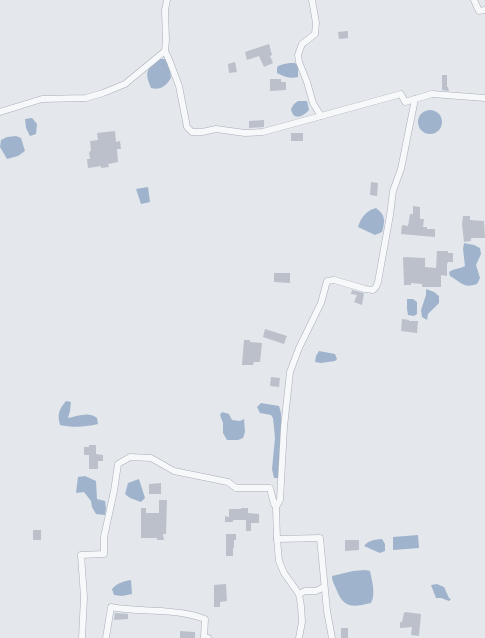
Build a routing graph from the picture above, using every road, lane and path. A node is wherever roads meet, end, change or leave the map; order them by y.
1 (167, 0) edge
2 (312, 0) edge
3 (474, 0) edge
4 (485, 10) edge
5 (165, 52) junction
6 (485, 98) edge
7 (415, 99) junction
8 (0, 112) edge
9 (321, 116) junction
10 (276, 507) junction
11 (277, 540) junction
12 (324, 587) junction
13 (299, 594) junction
14 (82, 638) edge
15 (106, 638) edge
16 (208, 638) edge
17 (299, 638) edge
18 (332, 638) edge

1 - 5 street
2 - 9 street
3 - 4 street
5 - 8 street
5 - 9 street
6 - 7 street
7 - 9 street
7 - 10 street
10 - 11 street
10 - 14 street
11 - 12 street
11 - 13 street
12 - 13 street
12 - 18 street
13 - 17 street
15 - 16 street

